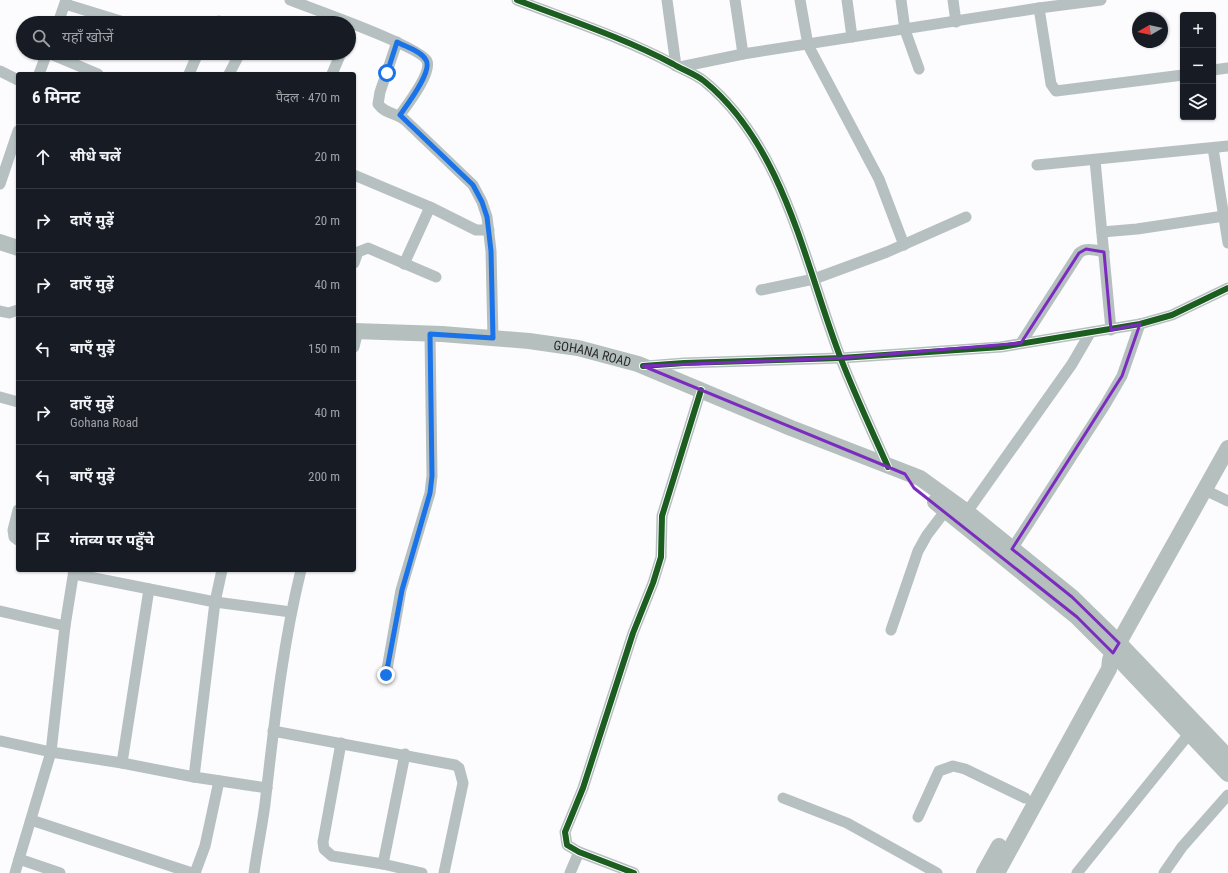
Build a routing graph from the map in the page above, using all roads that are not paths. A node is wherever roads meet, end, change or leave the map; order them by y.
1 (290, 0) edge
2 (517, 0) edge
3 (667, 0) edge
4 (735, 0) edge
5 (800, 0) edge
6 (847, 0) edge
7 (901, 0) edge
8 (953, 0) edge
9 (1101, 0) edge
10 (65, 2) edge
11 (1039, 8) junction
12 (60, 16) edge
13 (106, 16) edge
14 (325, 16) edge
15 (956, 22) junction
16 (356, 30) edge
17 (905, 30) junction
18 (852, 37) junction
19 (397, 42) junction
20 (808, 45) junction
21 (743, 54) junction
22 (45, 60) edge
23 (65, 60) edge
24 (195, 60) edge
25 (236, 60) edge
26 (338, 60) edge
27 (678, 67) junction
28 (1228, 68) edge
29 (919, 69) dead end
30 (1216, 70) edge
31 (0, 71) edge
32 (40, 72) edge
33 (93, 72) edge
34 (190, 72) edge
35 (230, 72) edge
36 (333, 72) edge
37 (1180, 74) edge
38 (16, 79) edge
39 (400, 115) junction
40 (16, 138) edge
41 (1228, 146) edge
42 (1213, 148) junction
43 (1095, 160) junction
44 (1037, 165) dead end
45 (356, 176) edge
46 (0, 184) edge
47 (430, 206) junction
48 (1224, 216) junction
49 (966, 217) dead end
50 (489, 230) junction
51 (1102, 232) junction
52 (0, 242) edge
53 (1228, 243) edge
54 (904, 244) junction
55 (16, 247) edge
56 (1104, 252) junction
57 (356, 258) edge
58 (404, 264) junction
59 (436, 277) dead end
60 (814, 279) junction
61 (1228, 288) edge
62 (761, 290) dead end
63 (0, 311) edge
64 (16, 311) edge
65 (1140, 324) junction
66 (1111, 330) junction
67 (356, 331) edge
68 (1090, 333) junction
69 (430, 334) junction
70 (493, 338) junction
71 (1021, 343) junction
72 (841, 358) junction
73 (643, 366) junction
74 (701, 390) junction
75 (0, 397) edge
76 (16, 401) edge
77 (1228, 448) edge
78 (888, 467) junction
79 (905, 474) junction
80 (1205, 490) junction
81 (1228, 501) edge
82 (946, 510) junction
83 (967, 512) junction
84 (16, 518) edge
85 (16, 538) edge
86 (1012, 549) junction
87 (74, 572) edge
88 (222, 572) edge
89 (301, 572) edge
90 (149, 589) junction
91 (215, 602) junction
92 (0, 611) edge
93 (291, 612) junction
94 (65, 626) junction
95 (891, 630) dead end
96 (1114, 652) junction
97 (386, 675) dead end
98 (273, 731) junction
99 (1189, 734) junction
100 (1, 741) dead end
101 (341, 743) junction
102 (51, 752) junction
103 (405, 754) junction
104 (1228, 757) edge
105 (122, 763) junction
106 (1228, 774) edge
107 (194, 777) junction
108 (219, 781) junction
109 (266, 788) junction
110 (1228, 795) edge
111 (783, 798) dead end
112 (1025, 798) junction
113 (918, 817) dead end
114 (31, 820) junction
115 (579, 852) junction
116 (19, 859) junction
117 (383, 864) junction
118 (15, 873) edge
119 (60, 873) edge
120 (194, 873) edge
121 (254, 873) edge
122 (422, 873) edge
123 (444, 873) edge
124 (570, 873) edge
125 (634, 873) edge
126 (937, 873) edge
127 (984, 873) edge
128 (997, 873) edge
129 (1077, 873) edge
130 (1164, 873) edge

1 - 14 street
2 - 27 street
3 - 27 street
4 - 21 street
5 - 20 street
6 - 18 street
7 - 17 street
8 - 15 street
9 - 11 street
10 - 12 street
10 - 13 street
11 - 15 street
11 - 37 street
15 - 17 street
16 - 19 street
17 - 18 street
17 - 29 street
18 - 20 street
19 - 39 street
19 - 39 street
20 - 21 street
20 - 54 street
21 - 27 street
22 - 32 street
23 - 33 street
24 - 34 street
25 - 35 street
26 - 36 street
27 - 60 street
28 - 30 street
31 - 38 street
39 - 50 street
40 - 46 street
41 - 42 street
42 - 43 street
42 - 48 street
43 - 44 street
43 - 51 street
45 - 47 street
47 - 50 street
47 - 58 street
48 - 51 street
48 - 53 street
49 - 54 street
50 - 70 street
51 - 56 street
52 - 55 main road
54 - 60 street
56 - 66 street
56 - 71 street
57 - 58 street
58 - 59 street
60 - 62 street
60 - 72 street
61 - 65 street
63 - 64 street
65 - 66 street
65 - 86 street
66 - 68 street
67 - 69 main road, GOHANA ROAD
68 - 71 street
68 - 83 street
69 - 70 main road, GOHANA ROAD
69 - 97 street
70 - 73 main road, GOHANA ROAD
71 - 72 street
72 - 73 street
72 - 78 street
73 - 74 main road, GOHANA ROAD
74 - 78 main road, GOHANA ROAD
74 - 115 street
75 - 76 street
77 - 80 main road
78 - 79 main road, GOHANA ROAD
79 - 82 main road
79 - 83 main road, GOHANA ROAD
80 - 81 street
80 - 96 main road
82 - 95 street
82 - 96 main road
83 - 86 main road, GOHANA ROAD
84 - 85 street
86 - 96 main road, GOHANA ROAD
87 - 90 street
87 - 94 street
88 - 91 street
89 - 93 street
90 - 91 street
90 - 105 street
91 - 93 street
91 - 107 street
92 - 94 street
93 - 98 street
94 - 102 street
96 - 99 main road
96 - 104 main road
96 - 112 main road
96 - 128 main road
98 - 101 street
98 - 109 street
99 - 106 main road
99 - 129 street
100 - 102 street
101 - 103 street
101 - 117 street
102 - 105 street
102 - 114 street
103 - 117 street
103 - 123 street
105 - 107 street
107 - 108 street
108 - 109 street
108 - 120 street
109 - 121 street
110 - 130 street
111 - 126 street
112 - 113 street
112 - 127 main road
114 - 116 street
114 - 120 street
115 - 124 street
115 - 125 street
116 - 118 street
116 - 119 street
117 - 122 street

